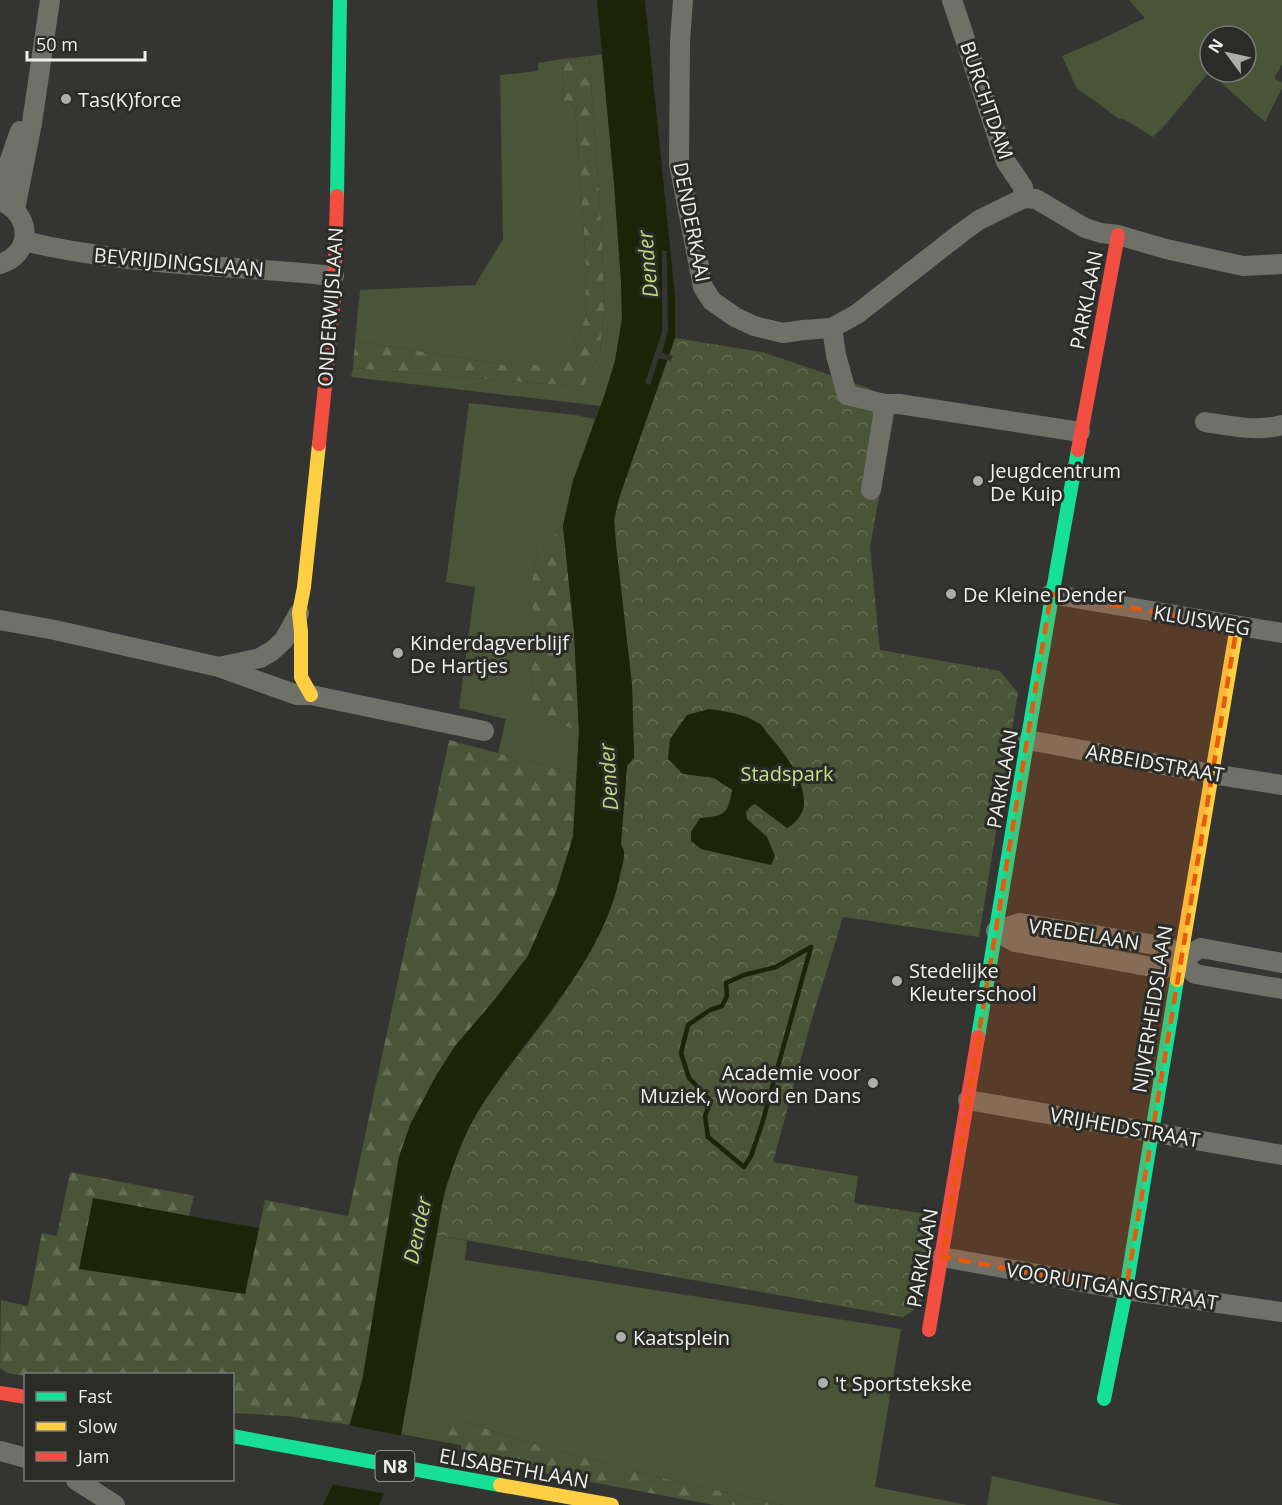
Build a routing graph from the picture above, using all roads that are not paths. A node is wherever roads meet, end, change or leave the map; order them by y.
1 (50, 0) edge
2 (340, 0) edge
3 (683, 0) edge
4 (952, 0) edge
5 (39, 74) junction
6 (0, 189) edge
7 (1024, 198) junction
8 (8, 205) edge
9 (1118, 235) junction
10 (24, 241) junction
11 (1282, 264) edge
12 (1, 267) edge
13 (334, 276) junction
14 (832, 328) junction
15 (885, 404) junction
16 (1205, 422) dead end
17 (1282, 425) edge
18 (1080, 432) junction
19 (871, 490) dead end
20 (1052, 594) junction
21 (299, 613) junction
22 (0, 620) edge
23 (1237, 626) junction
24 (1282, 633) edge
25 (219, 667) junction
26 (311, 695) junction
27 (484, 731) dead end
28 (1028, 740) junction
29 (1212, 774) junction
30 (1282, 785) edge
31 (996, 931) junction
32 (1180, 959) junction
33 (1282, 963) edge
34 (1282, 989) edge
35 (968, 1100) junction
36 (1152, 1131) junction
37 (1282, 1155) edge
38 (942, 1257) junction
39 (1126, 1290) junction
40 (1282, 1312) edge
41 (929, 1330) dead end
42 (0, 1392) edge
43 (24, 1397) edge
44 (1104, 1399) dead end
45 (234, 1436) edge
46 (0, 1451) edge
47 (24, 1457) edge
48 (79, 1481) edge
49 (115, 1505) edge
50 (612, 1505) edge

1 - 5 street
2 - 13 street, ONDERWIJSLAAN
3 - 14 street, DENDERKAAI
4 - 7 street, BURCHTDAM
5 - 6 street
5 - 8 street
7 - 9 street
7 - 14 street
8 - 10 street
9 - 11 street
9 - 18 street, PARKLAAN
10 - 12 street
10 - 13 street, BEVRIJDINGSLAAN
13 - 21 street, ONDERWIJSLAAN
14 - 15 street
15 - 18 street
15 - 19 street
16 - 17 street
18 - 20 street, PARKLAAN
20 - 23 street, KLUISWEG
20 - 28 street, PARKLAAN
21 - 25 street, ONDERWIJSLAAN
21 - 26 street, ONDERWIJSLAAN
22 - 25 street, ONDERWIJSLAAN
23 - 24 street, KLUISWEG
23 - 29 street, NIJVERHEIDSLAAN
25 - 26 street, ONDERWIJSLAAN
26 - 27 street, ONDERWIJSLAAN
28 - 29 street, ARBEIDSTRAAT
28 - 31 street, PARKLAAN
29 - 30 street, ARBEIDSTRAAT
29 - 32 street, NIJVERHEIDSLAAN
31 - 32 street, VREDELAAN
31 - 35 street, PARKLAAN
32 - 33 street, VREDELAAN
32 - 34 street
32 - 36 street, NIJVERHEIDSLAAN
35 - 36 street, VRIJHEIDSTRAAT
35 - 38 street, PARKLAAN
36 - 37 street, VRIJHEIDSTRAAT
36 - 39 street, NIJVERHEIDSLAAN
38 - 39 street, VOORUITGANGSTRAAT
38 - 41 street, PARKLAAN
39 - 40 street, VOORUITGANGSTRAAT
39 - 44 street, NIJVERHEIDSLAAN
42 - 43 street
45 - 50 street, ELISABETHLAAN / N8
46 - 47 street
48 - 49 street

